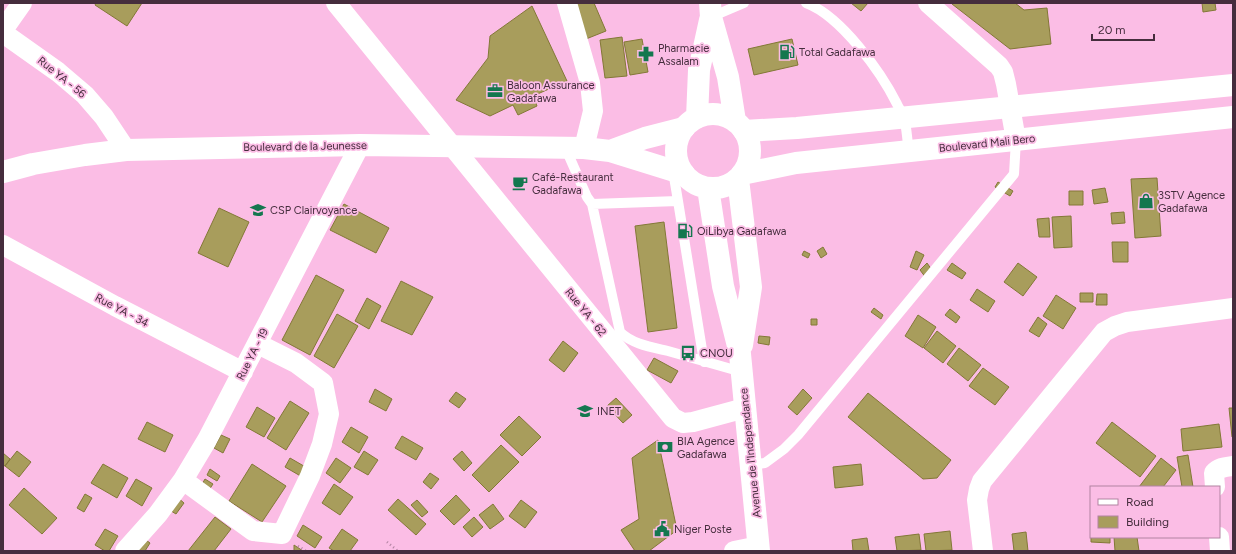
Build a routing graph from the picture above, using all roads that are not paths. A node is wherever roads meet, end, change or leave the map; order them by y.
1 (22, 3) edge
2 (336, 3) edge
3 (567, 3) edge
4 (744, 3) edge
5 (806, 3) edge
6 (928, 3) edge
7 (710, 10) edge
8 (3, 32) edge
9 (1233, 85) edge
10 (1010, 107) junction
11 (1233, 117) edge
12 (904, 118) junction
13 (690, 123) junction
14 (739, 126) junction
15 (1016, 140) junction
16 (360, 145) junction
17 (452, 146) junction
18 (575, 148) junction
19 (126, 150) junction
20 (610, 150) junction
21 (909, 152) junction
22 (3, 172) edge
23 (679, 172) junction
24 (740, 177) junction
25 (708, 188) junction
26 (678, 201) junction
27 (592, 204) junction
28 (3, 245) edge
29 (1233, 308) edge
30 (258, 344) junction
31 (704, 362) junction
32 (741, 363) junction
33 (243, 372) junction
34 (745, 408) junction
35 (751, 465) junction
36 (1233, 466) edge
37 (183, 480) junction
38 (1215, 486) edge
39 (1219, 538) edge
40 (759, 549) edge
41 (126, 551) edge
42 (734, 551) edge
43 (983, 551) edge
44 (1220, 551) edge

1 - 8 street
2 - 17 street, Rue YA - 62
3 - 18 street
4 - 7 lane
5 - 12 lane
6 - 10 street
7 - 13 main road
7 - 14 main road
8 - 19 street, Rue YA - 56
9 - 10 main road
10 - 12 main road
10 - 15 street
11 - 15 main road, Boulevard Mali Bero
12 - 14 main road
12 - 21 lane
13 - 14 main road
13 - 20 main road
13 - 23 main road
14 - 24 main road
15 - 21 main road, Boulevard Mali Bero
15 - 35 lane
16 - 17 main road, Boulevard de la Jeunesse
16 - 19 main road, Boulevard de la Jeunesse
16 - 30 street, Rue YA - 19
17 - 18 main road, Boulevard de la Jeunesse
17 - 34 street, Rue YA - 62
18 - 20 main road, Boulevard de la Jeunesse
18 - 27 lane
19 - 22 main road, Boulevard de la Jeunesse
20 - 23 main road
21 - 24 main road, Boulevard Mali Bero
23 - 25 main road
23 - 26 lane
24 - 25 main road
24 - 32 main road, Avenue de l'Independance
25 - 32 main road, Avenue de l'Independance
26 - 27 lane
26 - 31 lane
27 - 31 lane
28 - 33 street, Rue YA - 34
29 - 43 street
30 - 33 street, Rue YA - 19
30 - 37 street
31 - 32 lane
32 - 34 main road, Avenue de l'Independance
33 - 37 street, Rue YA - 19
34 - 35 main road, Avenue de l'Independance
35 - 40 main road, Avenue de l'Independance
36 - 38 street
37 - 41 street, Rue YA - 19
39 - 44 street
40 - 42 street

